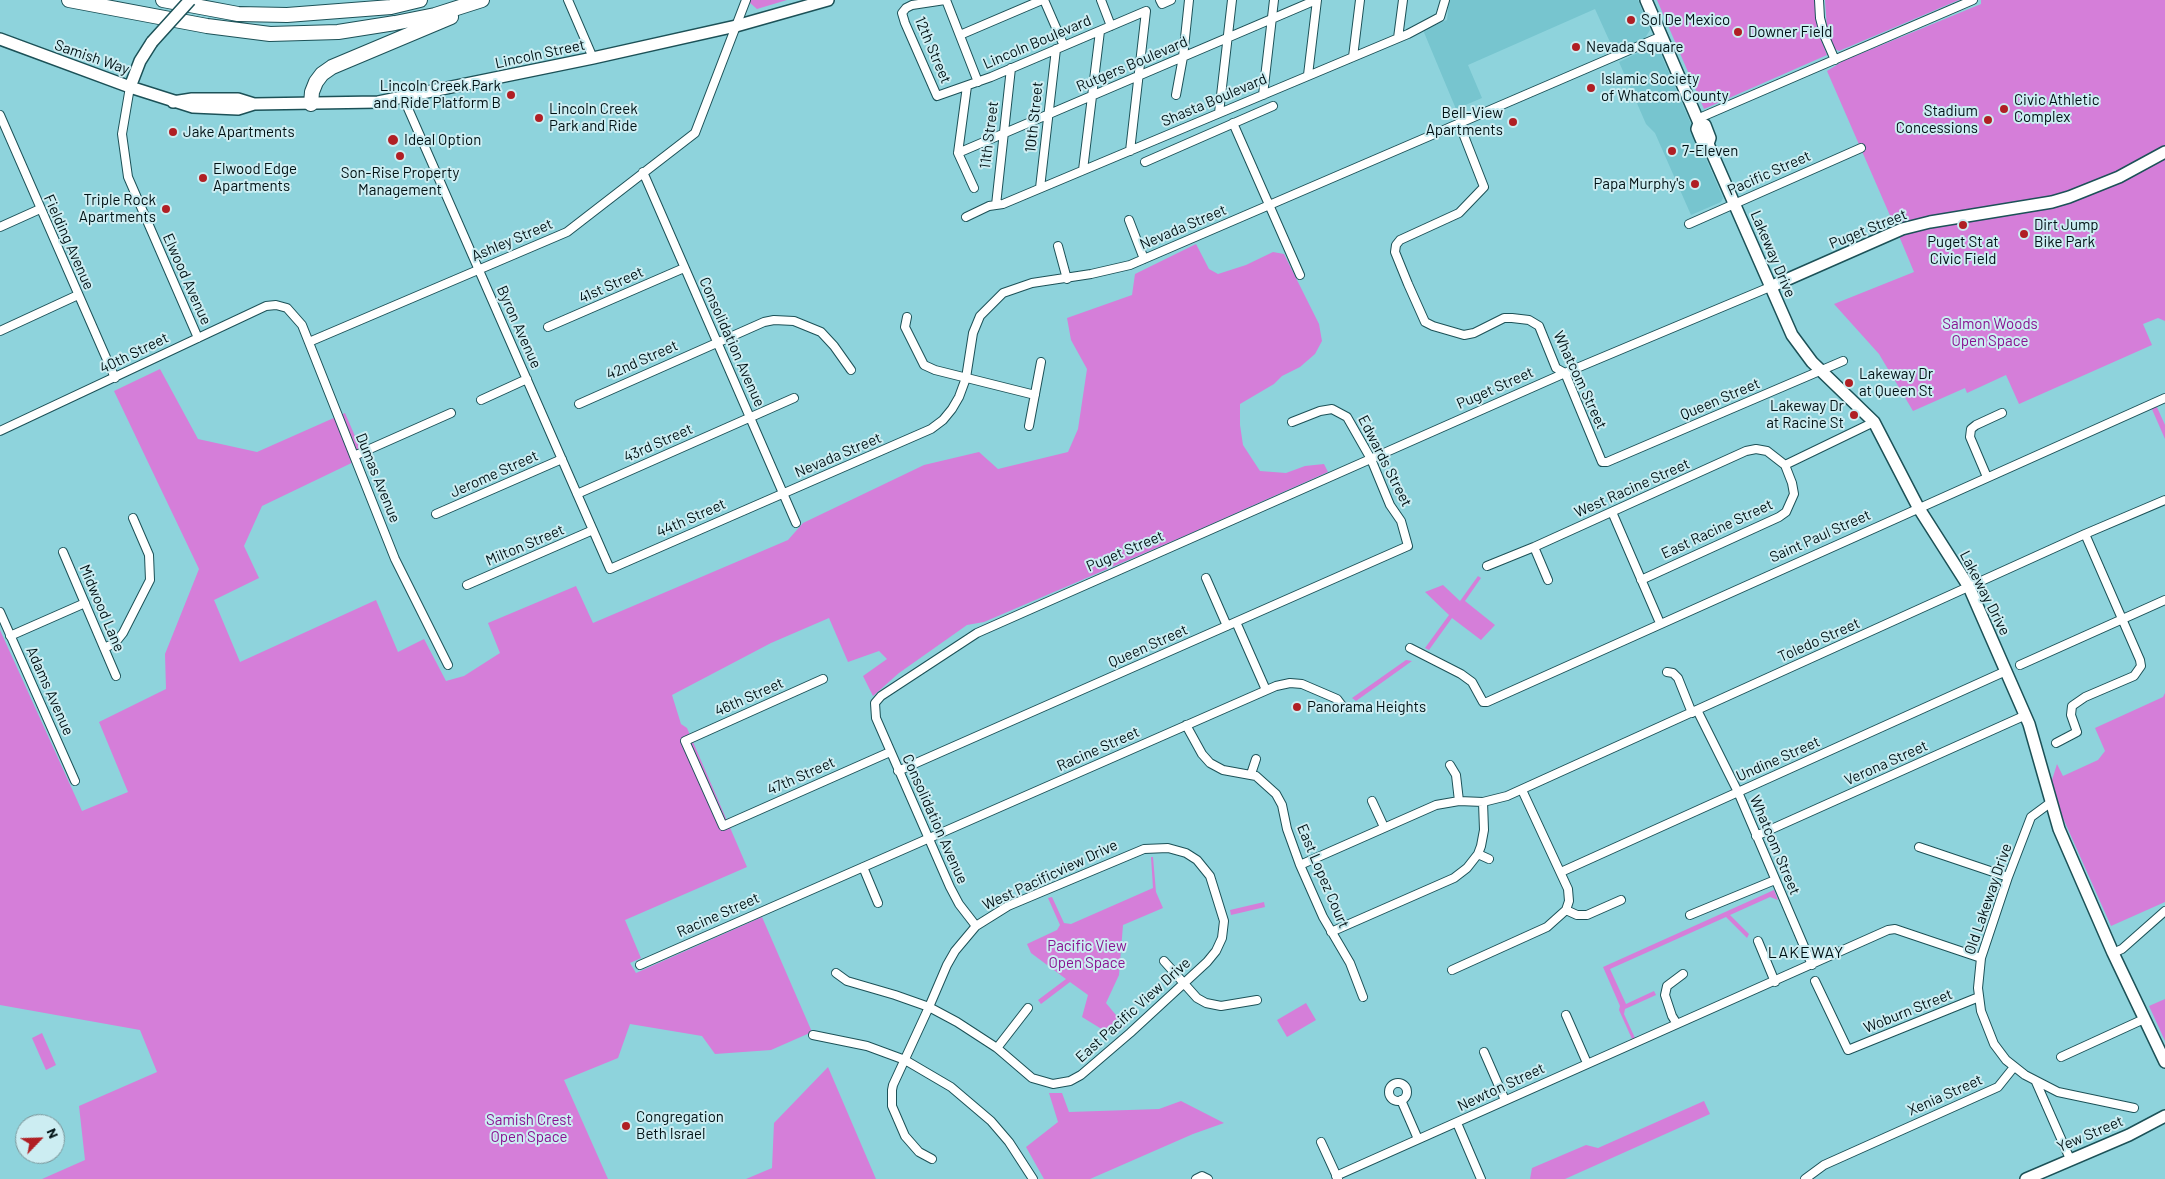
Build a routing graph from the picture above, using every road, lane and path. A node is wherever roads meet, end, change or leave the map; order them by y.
1 (69, 0) edge
2 (163, 0) edge
3 (190, 0) edge
4 (420, 0) edge
5 (482, 0) edge
6 (487, 0) edge
7 (568, 0) edge
8 (746, 0) edge
9 (828, 0) edge
10 (946, 0) edge
11 (1043, 0) edge
12 (1101, 0) edge
13 (1171, 0) edge
14 (1189, 0) edge
15 (1232, 0) edge
16 (1274, 0) edge
17 (1316, 0) edge
18 (1360, 0) edge
19 (1403, 0) edge
20 (1444, 0) edge
21 (1646, 0) edge
22 (1819, 0) edge
23 (1973, 1) edge
24 (1161, 2) edge
25 (1272, 19) junction
26 (736, 26) junction
27 (1111, 26) junction
28 (1100, 31) junction
29 (960, 35) junction
30 (1662, 36) junction
31 (1227, 38) junction
32 (1398, 38) junction
33 (0, 39) edge
34 (1060, 48) junction
35 (1183, 57) junction
36 (1353, 57) junction
37 (593, 58) junction
38 (1835, 60) junction
39 (1011, 68) junction
40 (1138, 76) junction
41 (1308, 76) junction
42 (978, 82) junction
43 (967, 86) junction
44 (130, 87) junction
45 (1176, 95) dead end
46 (1263, 95) junction
47 (1092, 96) junction
48 (403, 97) junction
49 (311, 104) junction
50 (1273, 106) dead end
51 (1219, 113) junction
52 (0, 115) edge
53 (1048, 115) junction
54 (1698, 121) junction
55 (1233, 123) junction
56 (1459, 123) junction
57 (1003, 134) junction
58 (1861, 148) dead end
59 (1130, 151) junction
60 (2165, 152) edge
61 (958, 153) junction
62 (1145, 162) dead end
63 (1083, 170) junction
64 (643, 172) junction
65 (974, 188) dead end
66 (1040, 188) junction
67 (1270, 204) junction
68 (1734, 204) junction
69 (996, 205) junction
70 (40, 209) junction
71 (966, 217) dead end
72 (1129, 220) dead end
73 (1689, 224) dead end
74 (0, 227) edge
75 (1058, 246) dead end
76 (1144, 259) junction
77 (684, 268) junction
78 (479, 269) junction
79 (1300, 275) dead end
80 (1067, 278) junction
81 (1770, 287) junction
82 (78, 295) junction
83 (282, 305) joint
84 (907, 318) dead end
85 (548, 327) dead end
86 (0, 331) edge
87 (198, 338) junction
88 (309, 342) junction
89 (717, 342) junction
90 (1843, 360) dead end
91 (1041, 362) dead end
92 (851, 370) dead end
93 (1820, 370) junction
94 (1565, 373) junction
95 (115, 378) junction
96 (966, 378) junction
97 (527, 379) junction
98 (1035, 394) junction
99 (794, 398) dead end
100 (2165, 398) edge
101 (481, 400) dead end
102 (579, 404) dead end
103 (451, 413) dead end
104 (2002, 413) dead end
105 (750, 418) junction
106 (1292, 422) dead end
107 (1874, 422) junction
108 (1030, 426) dead end
109 (0, 431) edge
110 (354, 456) junction
111 (562, 459) junction
112 (1370, 459) junction
113 (1607, 462) joint
114 (1785, 464) junction
115 (1987, 477) junction
116 (783, 493) junction
117 (578, 494) junction
118 (2165, 500) edge
119 (1918, 508) junction
120 (1612, 512) junction
121 (436, 514) dead end
122 (133, 518) dead end
123 (796, 524) dead end
124 (593, 530) junction
125 (2085, 534) junction
126 (1408, 546) joint
127 (1534, 547) junction
128 (63, 552) dead end
129 (1487, 566) dead end
130 (610, 569) joint
131 (1206, 578) dead end
132 (1548, 580) dead end
133 (1641, 580) junction
134 (467, 584) dead end
135 (1969, 587) junction
136 (2165, 600) edge
137 (85, 603) junction
138 (0, 612) edge
139 (2123, 620) junction
140 (1236, 622) junction
141 (1660, 623) junction
142 (1227, 626) junction
143 (10, 636) junction
144 (104, 648) junction
145 (1410, 648) dead end
146 (448, 664) dead end
147 (2020, 665) dead end
148 (1667, 672) dead end
149 (2006, 672) junction
150 (116, 676) dead end
151 (823, 679) dead end
152 (1266, 690) junction
153 (1343, 707) dead end
154 (1695, 712) junction
155 (2026, 716) junction
156 (876, 718) joint
157 (1186, 725) junction
158 (2056, 743) dead end
159 (890, 752) junction
160 (1256, 759) dead end
161 (1450, 765) dead end
162 (898, 771) junction
163 (1251, 774) junction
164 (75, 782) dead end
165 (1522, 790) junction
166 (1738, 792) junction
167 (1372, 800) dead end
168 (1459, 801) junction
169 (1483, 802) junction
170 (2050, 803) junction
171 (723, 826) joint
172 (1384, 827) junction
173 (1756, 836) junction
174 (928, 838) junction
175 (1919, 847) dead end
176 (1478, 854) junction
177 (1489, 859) dead end
178 (1300, 865) junction
179 (862, 867) junction
180 (1561, 872) junction
181 (2008, 877) junction
182 (1775, 880) junction
183 (1214, 886) joint
184 (1621, 900) dead end
185 (878, 903) dead end
186 (1566, 910) junction
187 (2165, 911) edge
188 (1690, 915) dead end
189 (976, 926) junction
190 (1331, 932) junction
191 (1758, 941) dead end
192 (2113, 953) junction
193 (1981, 958) junction
194 (1164, 961) dead end
195 (640, 965) dead end
196 (1812, 965) junction
197 (1452, 970) dead end
198 (836, 973) dead end
199 (1683, 974) dead end
200 (1815, 981) dead end
201 (1775, 982) junction
202 (1183, 983) junction
203 (1362, 997) dead end
204 (1979, 997) junction
205 (1257, 1000) dead end
206 (929, 1008) junction
207 (1028, 1008) dead end
208 (1566, 1015) dead end
209 (2144, 1019) junction
210 (1677, 1024) junction
211 (813, 1035) dead end
212 (997, 1048) junction
213 (1484, 1052) dead end
214 (2061, 1056) dead end
215 (905, 1060) junction
216 (2165, 1062) edge
217 (1587, 1063) junction
218 (2014, 1067) junction
219 (2036, 1082) junction
220 (1401, 1100) dead end
221 (1505, 1100) junction
222 (2134, 1108) dead end
223 (2165, 1116) edge
224 (1456, 1123) junction
225 (1418, 1139) junction
226 (1321, 1142) dead end
227 (932, 1159) dead end
228 (2070, 1159) junction
229 (1337, 1177) edge
230 (1033, 1179) edge
231 (1196, 1179) edge
232 (1208, 1179) edge
233 (1481, 1179) edge
234 (1805, 1179) edge
235 (2026, 1179) edge

1 - 5 highway
2 - 4 highway
3 - 44 main road, Samish Way, bridge
6 - 49 highway
7 - 37 street
8 - 26 street
9 - 26 main road, Lincoln Street
10 - 29 street
10 - 43 street, 12th Street
11 - 29 street
11 - 34 street
12 - 27 street
13 - 24 street
14 - 35 street
15 - 31 street
16 - 25 street
17 - 25 street, Rutgers Boulevard
17 - 41 street
18 - 36 street
19 - 32 street
20 - 32 street, Shasta Boulevard
21 - 30 main road, Lakeway Drive
22 - 38 street
23 - 38 street
25 - 31 street, Rutgers Boulevard
25 - 46 street
26 - 37 main road, Lincoln Street
26 - 64 street, Ashley Street
27 - 28 street, Lincoln Boulevard
27 - 40 street, Lincoln Boulevard
28 - 34 street, Lincoln Boulevard
28 - 47 street
29 - 42 street
30 - 54 main road, Lakeway Drive
30 - 56 street, Nevada Street
31 - 35 street, Rutgers Boulevard
31 - 51 street
32 - 36 street, Shasta Boulevard
33 - 44 main road, Samish Way
34 - 39 street, Lincoln Boulevard
34 - 53 street, 10th Street
35 - 40 street, Rutgers Boulevard
35 - 45 street
36 - 41 street, Shasta Boulevard
37 - 48 main road, Lincoln Street
38 - 54 street
39 - 42 street, Lincoln Boulevard
39 - 57 street, 11th Street
40 - 47 street, Rutgers Boulevard
40 - 59 street
41 - 46 street, Shasta Boulevard
42 - 43 street, Lincoln Boulevard
43 - 61 street, 12th Street
44 - 49 main road, Lincoln Street
44 - 87 street, Elwood Avenue
46 - 51 street, Shasta Boulevard
47 - 53 street, Rutgers Boulevard
47 - 63 street
48 - 49 main road, Lincoln Street
48 - 78 street, Byron Avenue
50 - 55 street
51 - 59 street, Shasta Boulevard
52 - 70 street, Fielding Avenue
53 - 57 street, Rutgers Boulevard
53 - 66 street, 10th Street
54 - 68 main road, Lakeway Drive
55 - 62 street
55 - 67 street
56 - 67 street, Nevada Street
56 - 94 street, Whatcom Street
57 - 61 street, Rutgers Boulevard
57 - 69 street, 11th Street
58 - 68 street, Pacific Street
59 - 63 street, Shasta Boulevard
60 - 81 main road, Puget Street
61 - 65 street
63 - 66 street, Shasta Boulevard
64 - 77 street, Consolidation Avenue
64 - 78 street, Ashley Street
66 - 69 street, Shasta Boulevard
67 - 76 street, Nevada Street
67 - 79 street
68 - 73 street, Pacific Street
68 - 81 main road, Lakeway Drive
69 - 71 street, Shasta Boulevard
70 - 74 street
70 - 82 street, Fielding Avenue
72 - 76 street
75 - 80 street
76 - 80 street, Nevada Street
77 - 85 street, 41st Street
77 - 89 street, Consolidation Avenue
78 - 88 street, Ashley Street
78 - 97 street, Byron Avenue
80 - 96 street, Nevada Street
81 - 93 main road, Lakeway Drive
81 - 94 street, Puget Street
82 - 86 street
82 - 95 street, Fielding Avenue
83 - 87 street, 40th Street
83 - 88 street, Dumas Avenue
84 - 96 street
87 - 95 street, 40th Street
88 - 110 street, Dumas Avenue
89 - 92 street, 42nd Street
89 - 102 street, 42nd Street
89 - 105 street, Consolidation Avenue
90 - 93 street, Queen Street
91 - 98 street
93 - 107 main road, Lakeway Drive
93 - 113 street, Queen Street
94 - 112 street, Puget Street
94 - 113 street, Whatcom Street
95 - 109 street, 40th Street
96 - 98 street
96 - 116 street, Nevada Street
97 - 101 street
97 - 111 street, Byron Avenue
98 - 108 street
99 - 105 street, 43rd Street
100 - 115 street, Saint Paul Street
103 - 110 street
104 - 115 street
105 - 116 street, Consolidation Avenue
105 - 117 street, 43rd Street
106 - 112 street, Edwards Street
107 - 114 street
107 - 119 main road, Lakeway Drive
110 - 146 street, Dumas Avenue
111 - 117 street, Byron Avenue
111 - 121 street, Jerome Street
112 - 126 street, Edwards Street
112 - 156 street, Puget Street
114 - 120 street, West Racine Street
114 - 133 street, East Racine Street
115 - 119 street, Saint Paul Street
116 - 123 street, Consolidation Avenue
116 - 130 street, 44th Street
117 - 124 street, Byron Avenue
118 - 125 street, Toledo Street
119 - 135 main road, Lakeway Drive
119 - 141 street, Saint Paul Street
120 - 127 street, West Racine Street
120 - 133 street
122 - 144 street
124 - 130 street, Byron Avenue
124 - 134 street, Milton Street
125 - 135 street, Toledo Street
125 - 139 street
126 - 140 street, Queen Street
127 - 129 street, West Racine Street
127 - 132 street
128 - 137 street, Midwood Lane
131 - 142 street
133 - 141 street
135 - 149 main road, Lakeway Drive
135 - 154 street, Toledo Street
136 - 139 street
137 - 143 street
137 - 144 street, Midwood Lane
138 - 143 street, Adams Avenue
139 - 147 street
139 - 158 street
140 - 142 street, Queen Street
140 - 152 street
141 - 145 street, Saint Paul Street
142 - 162 street, Queen Street
143 - 164 street, Adams Avenue
144 - 150 street, Midwood Lane
148 - 154 street, Whatcom Street
149 - 155 main road, Lakeway Drive
149 - 166 street, Undine Street
151 - 171 street, 46th Street
152 - 153 street, Racine Street
152 - 157 street, Racine Street
154 - 165 street, Toledo Street
154 - 166 street, Whatcom Street
155 - 170 main road, Lakeway Drive
155 - 173 street, Verona Street
156 - 159 street, Consolidation Avenue
157 - 163 street, East Lopez Court
157 - 174 street, Racine Street
159 - 162 street, Consolidation Avenue
159 - 171 street, 47th Street
160 - 163 street
161 - 168 street
162 - 174 street, Consolidation Avenue
163 - 178 street, East Lopez Court
165 - 169 street, Toledo Street
165 - 180 street
166 - 173 street, Whatcom Street
166 - 180 street, Undine Street
167 - 172 street
168 - 169 street, Toledo Street
168 - 172 street, Toledo Street
169 - 176 street
170 - 181 street, Old Lakeway Drive
170 - 192 main road, Lakeway Drive
172 - 178 street, Toledo Street
173 - 182 street, Whatcom Street
174 - 179 street, Racine Street
174 - 189 street, Consolidation Avenue
175 - 181 street
176 - 177 street
176 - 190 street
178 - 190 street, East Lopez Court
179 - 185 street
179 - 195 street, Racine Street
180 - 186 street
181 - 193 street, Old Lakeway Drive
182 - 188 street
182 - 196 street, Whatcom Street
183 - 189 street, West Pacificview Drive
183 - 202 street, East Pacific View Drive
184 - 186 street
186 - 197 street
187 - 192 street
189 - 206 street, West Pacificview Drive
190 - 203 street, East Lopez Court
191 - 201 street
192 - 209 main road, Lakeway Drive
193 - 196 street, Newton Street
193 - 204 street, Old Lakeway Drive
194 - 202 street
196 - 201 street, Newton Street
198 - 206 street, East Pacific View Drive
199 - 210 street
200 - 204 street, Woburn Street
201 - 210 street, Newton Street
202 - 205 street
202 - 212 street, East Pacific View Drive
204 - 218 street, Old Lakeway Drive
206 - 212 street, East Pacific View Drive
206 - 215 street, West Pacificview Drive
207 - 212 street
208 - 217 street
209 - 214 street
209 - 216 main road, Lakeway Drive
210 - 217 street, Newton Street
211 - 215 street
213 - 221 street
215 - 227 street, West Pacificview Drive
215 - 230 street
217 - 221 street, Newton Street
218 - 219 street, Old Lakeway Drive
218 - 234 street, Xenia Street
219 - 222 street, Old Lakeway Drive
219 - 228 street
220 - 225 street
221 - 224 street, Newton Street
223 - 228 main road, Yew Street
224 - 225 street, Newton Street
224 - 233 street
225 - 229 street, Newton Street
226 - 229 street
228 - 235 main road, Yew Street
231 - 232 street

